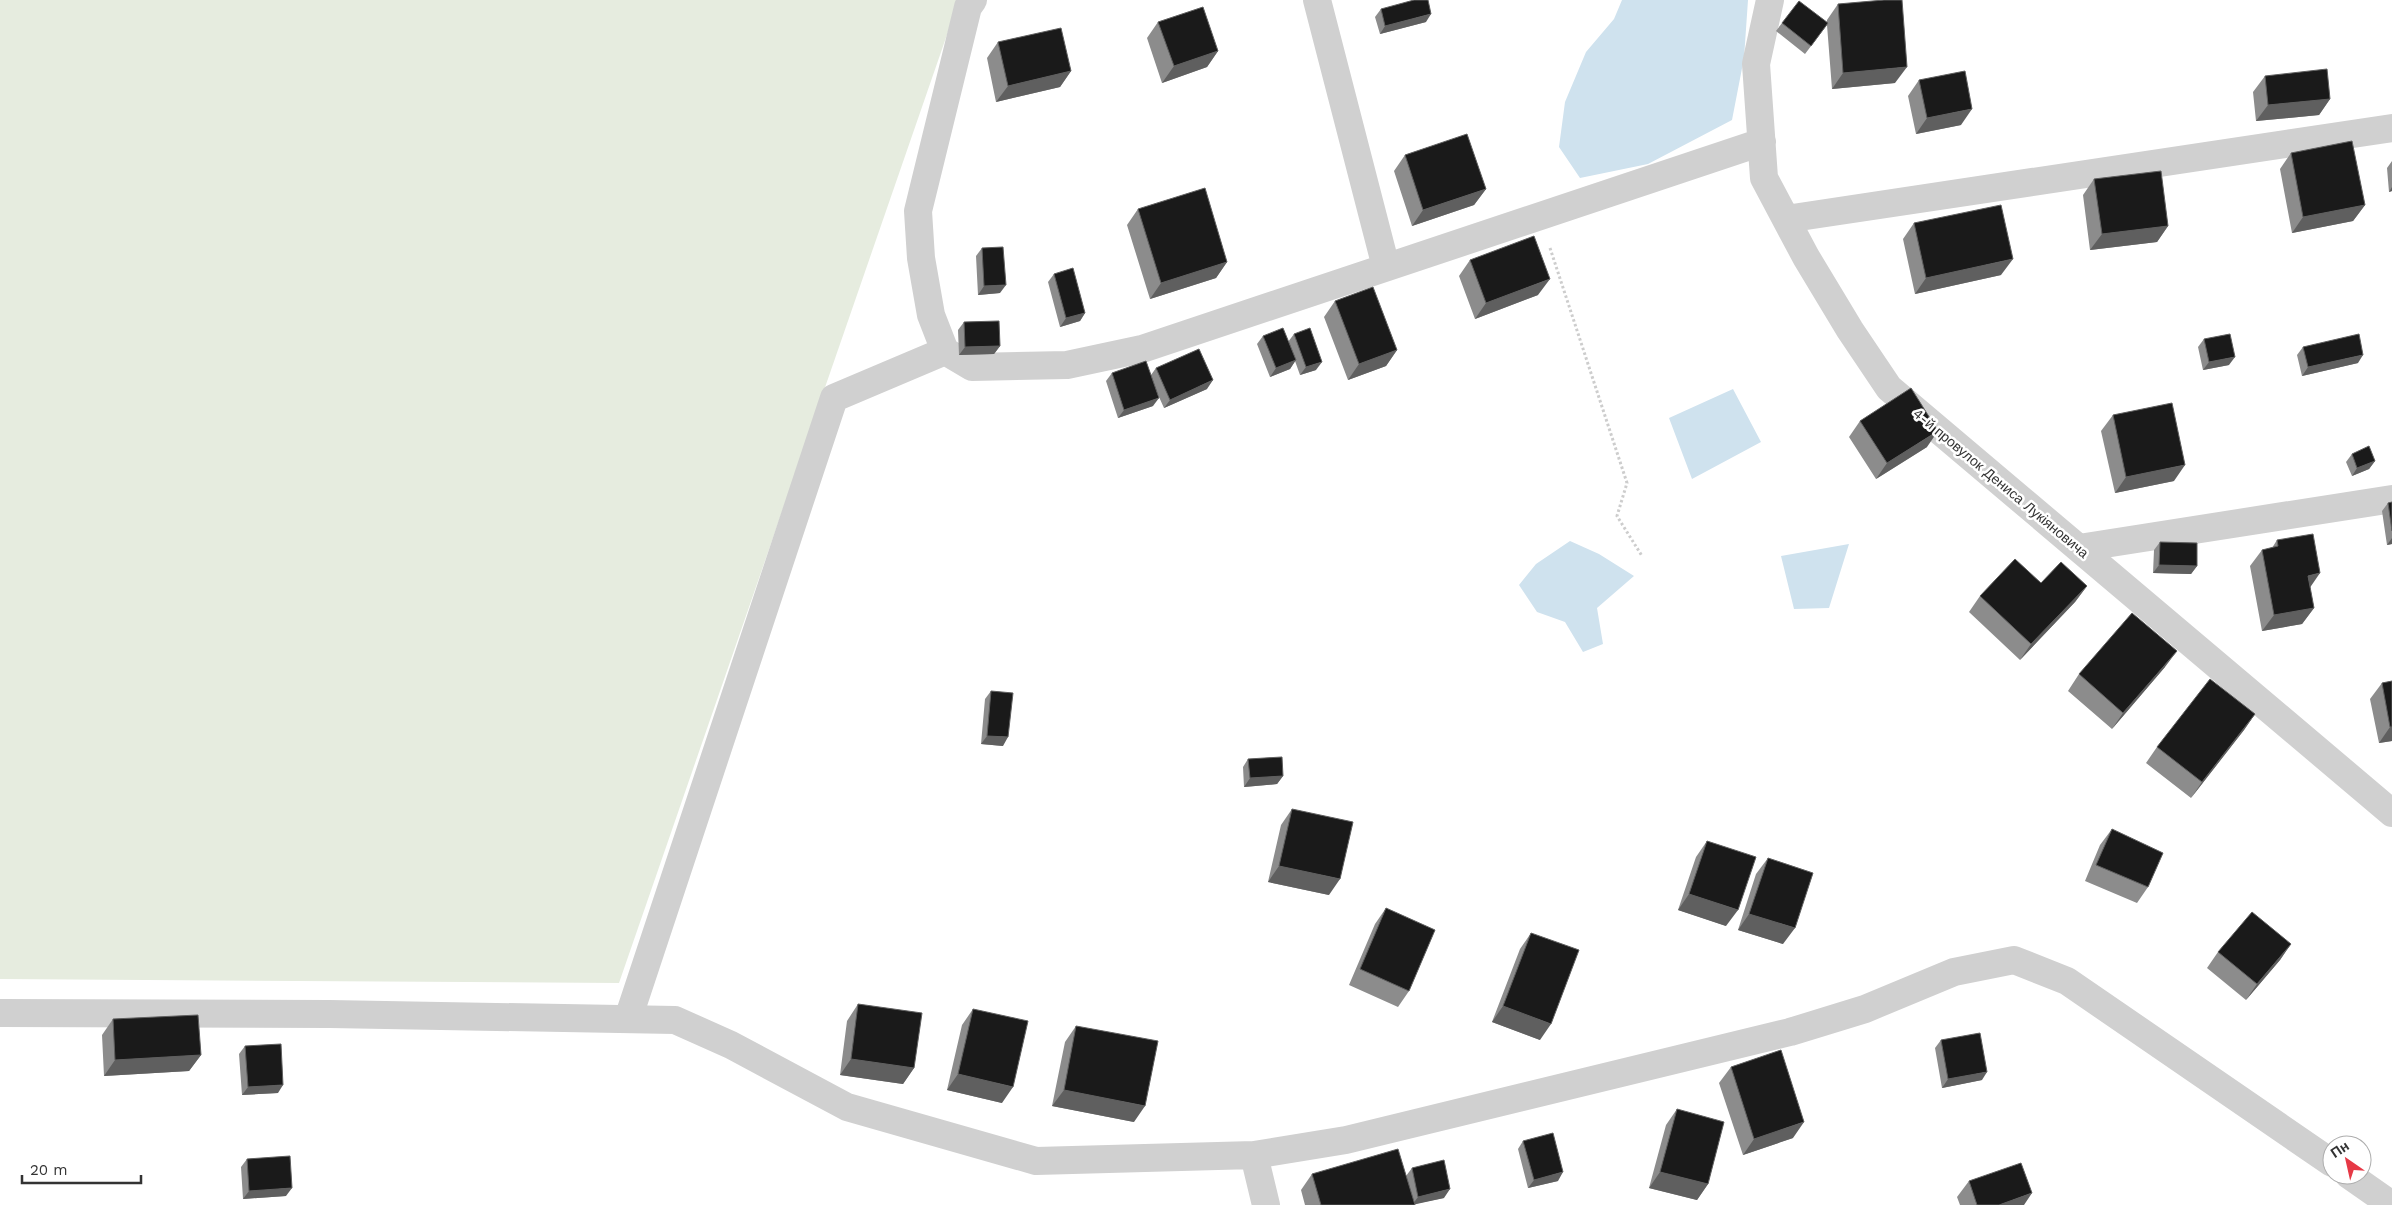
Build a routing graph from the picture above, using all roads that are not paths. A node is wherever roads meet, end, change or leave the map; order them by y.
1 (973, 0) edge
2 (1317, 0) edge
3 (1770, 0) edge
4 (2392, 128) edge
5 (1762, 142) junction
6 (1786, 219) junction
7 (1386, 267) junction
8 (945, 352) junction
9 (2392, 499) edge
10 (2079, 548) junction
11 (2392, 813) edge
12 (0, 1013) edge
13 (628, 1019) junction
14 (1254, 1155) junction
15 (2322, 1156) edge
16 (2363, 1185) edge
17 (1266, 1205) edge
18 (2392, 1205) edge

1 - 8 street
2 - 7 street
3 - 5 street, 4-й провулок Дениса Лукіяновича
4 - 6 street
5 - 6 street, 4-й провулок Дениса Лукіяновича
5 - 7 street
6 - 10 street, 4-й провулок Дениса Лукіяновича
7 - 8 street
8 - 13 street
9 - 10 street
10 - 11 street, 4-й провулок Дениса Лукіяновича
12 - 13 street
13 - 14 street
14 - 15 street
14 - 17 street
16 - 18 street

